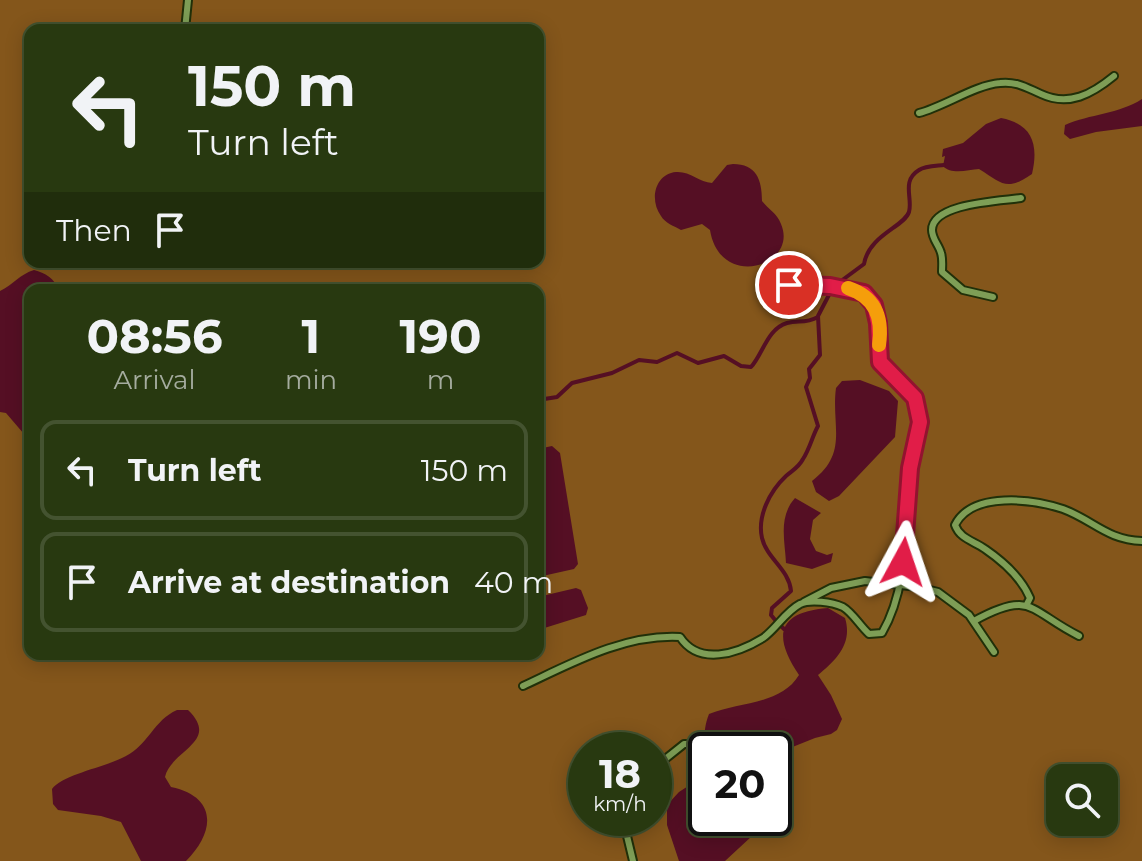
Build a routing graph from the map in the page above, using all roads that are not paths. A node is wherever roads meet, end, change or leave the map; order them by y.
1 (188, 0) edge
2 (186, 24) edge
3 (1114, 76) dead end
4 (919, 113) dead end
5 (1021, 198) dead end
6 (789, 285) dead end
7 (993, 297) dead end
8 (1142, 541) edge
9 (900, 586) junction
10 (801, 604) junction
11 (1027, 604) junction
12 (974, 621) junction
13 (1079, 636) dead end
14 (994, 652) dead end
15 (523, 686) dead end
16 (627, 836) edge
17 (633, 861) edge

1 - 2 lane
3 - 4 lane
5 - 7 lane
6 - 9 lane
8 - 11 lane
9 - 10 lane
9 - 10 lane
9 - 12 lane
10 - 15 lane
11 - 12 lane
11 - 13 lane
12 - 14 lane
16 - 17 lane

